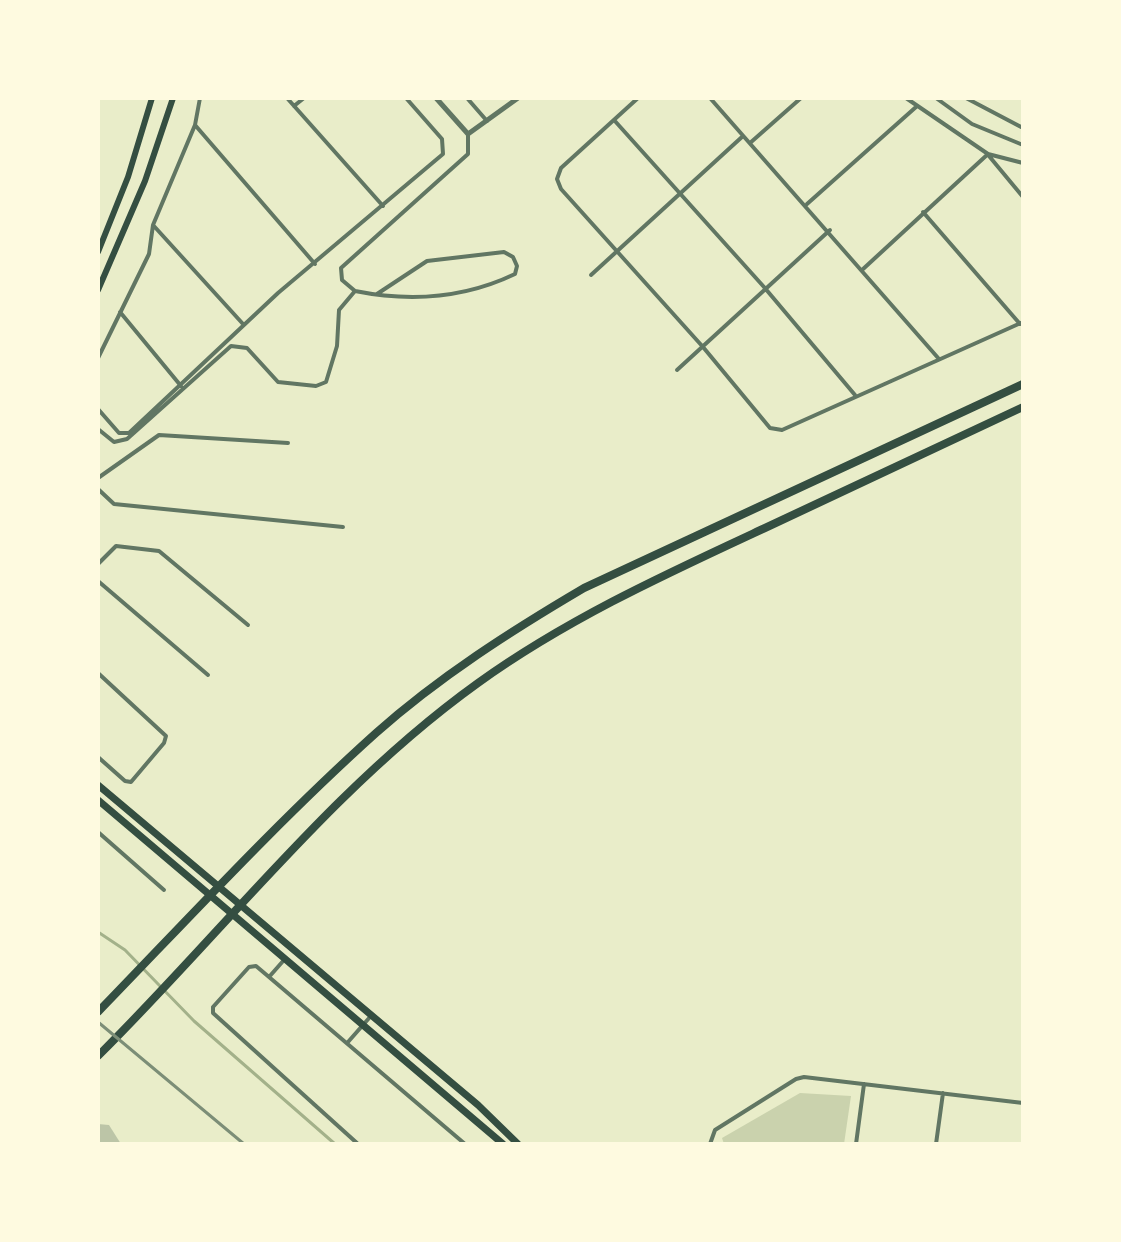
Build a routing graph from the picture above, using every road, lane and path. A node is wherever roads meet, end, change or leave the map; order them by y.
1 (152, 98) edge
2 (173, 98) edge
3 (200, 98) edge
4 (287, 98) edge
5 (304, 98) edge
6 (406, 98) edge
7 (436, 98) edge
8 (467, 98) edge
9 (518, 98) edge
10 (638, 98) edge
11 (710, 98) edge
12 (801, 98) edge
13 (906, 98) edge
14 (936, 98) edge
15 (966, 98) edge
16 (294, 106) junction
17 (916, 107) junction
18 (614, 120) junction
19 (487, 121) junction
20 (195, 125) junction
21 (1023, 128) edge
22 (468, 134) junction
23 (743, 136) junction
24 (750, 143) junction
25 (1023, 145) edge
26 (988, 154) junction
27 (1023, 163) edge
28 (678, 193) junction
29 (1023, 197) edge
30 (807, 204) junction
31 (383, 206) junction
32 (923, 212) junction
33 (153, 225) junction
34 (830, 230) junction
35 (616, 250) junction
36 (98, 252) edge
37 (315, 264) junction
38 (862, 270) junction
39 (591, 275) dead end
40 (764, 287) junction
41 (98, 290) edge
42 (355, 291) junction
43 (377, 294) junction
44 (120, 312) junction
45 (1021, 323) edge
46 (243, 324) junction
47 (703, 347) junction
48 (98, 358) edge
49 (939, 359) junction
50 (677, 370) dead end
51 (1023, 384) edge
52 (181, 386) junction
53 (855, 395) junction
54 (1023, 407) edge
55 (98, 409) edge
56 (98, 429) edge
57 (288, 443) dead end
58 (98, 478) edge
59 (98, 489) edge
60 (343, 527) dead end
61 (98, 564) edge
62 (98, 581) edge
63 (248, 625) dead end
64 (98, 673) edge
65 (208, 675) dead end
66 (98, 757) edge
67 (98, 785) edge
68 (98, 800) edge
69 (98, 832) edge
70 (164, 890) dead end
71 (284, 960) junction
72 (269, 977) junction
73 (98, 1012) edge
74 (371, 1015) junction
75 (363, 1025) junction
76 (348, 1042) junction
77 (98, 1056) edge
78 (864, 1084) junction
79 (943, 1093) junction
80 (1023, 1103) edge
81 (358, 1144) edge
82 (465, 1144) edge
83 (503, 1144) edge
84 (518, 1144) edge
85 (710, 1144) edge
86 (856, 1144) edge
87 (936, 1144) edge

1 - 36 main road
2 - 41 main road
3 - 20 street
4 - 16 street
5 - 16 street
6 - 31 street
7 - 22 street
8 - 19 street
9 - 19 street
10 - 18 street
11 - 23 street
12 - 24 street
13 - 17 street
14 - 25 street
15 - 21 street
16 - 31 street
17 - 26 street
17 - 30 street
18 - 28 street
18 - 35 street
19 - 22 street
20 - 33 street
20 - 37 street
22 - 42 street
23 - 24 street
23 - 28 street
24 - 30 street
26 - 27 street
26 - 29 street
26 - 32 street
28 - 35 street
28 - 40 street
30 - 34 street
31 - 37 street
32 - 38 street
32 - 45 street
33 - 44 street
33 - 46 street
34 - 38 street
34 - 40 street
35 - 39 street
35 - 47 street
37 - 46 street
38 - 49 street
40 - 47 street
40 - 53 street
42 - 43 street
42 - 56 street
43 - 43 street
44 - 48 street
44 - 52 street
45 - 49 street
46 - 52 street
47 - 50 street
47 - 53 street
49 - 53 street
51 - 73 highway
52 - 55 street
54 - 77 highway
57 - 58 street
59 - 60 street
61 - 63 street
62 - 65 street
64 - 66 street
67 - 74 main road
68 - 71 main road
69 - 70 street
71 - 72 street
71 - 75 main road
72 - 76 street
72 - 81 street
74 - 75 street
74 - 84 main road
75 - 76 street
75 - 83 main road
76 - 82 street
78 - 79 street
78 - 85 street
78 - 86 street
79 - 80 street
79 - 87 street

